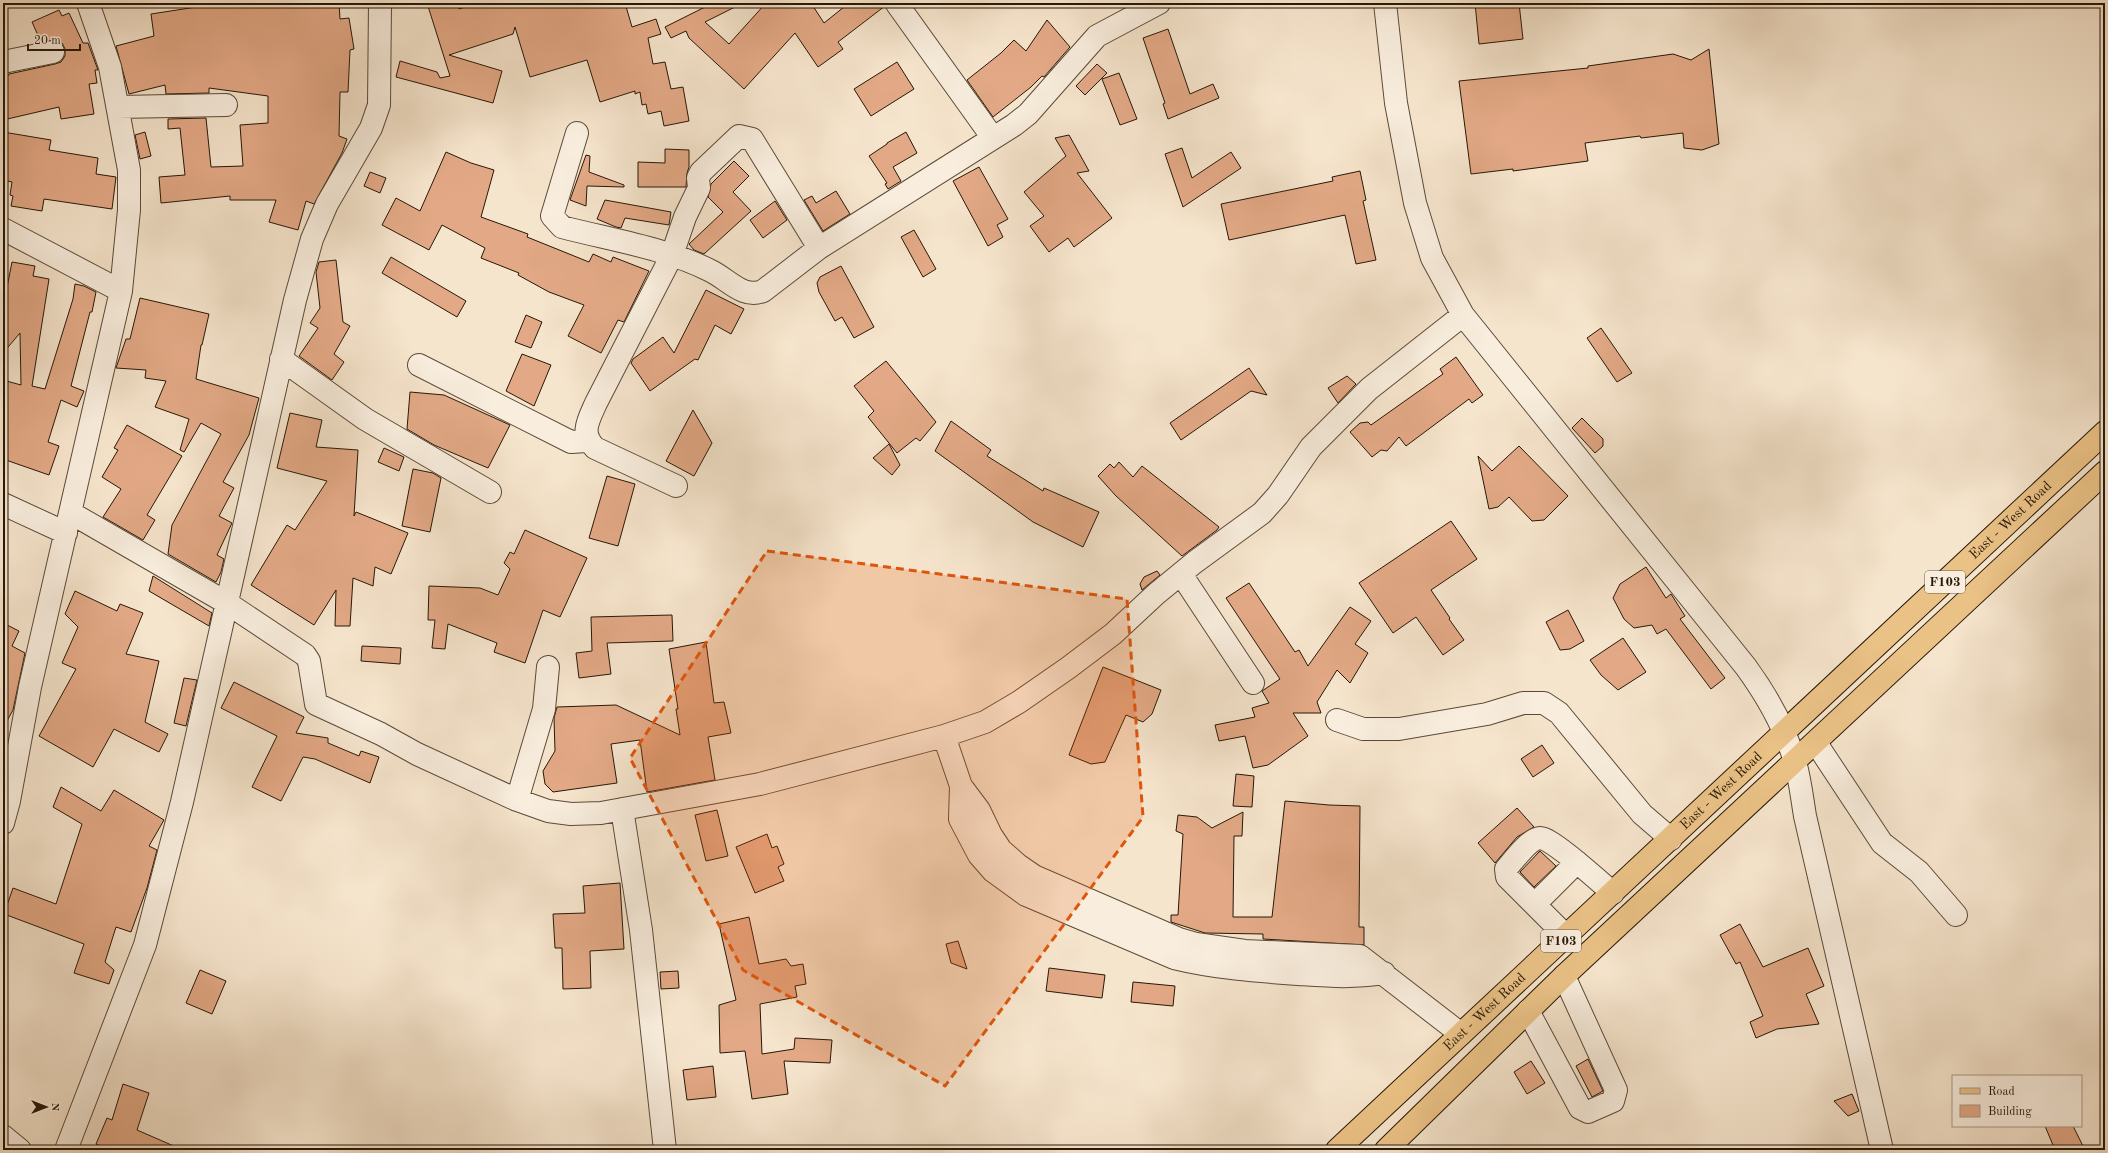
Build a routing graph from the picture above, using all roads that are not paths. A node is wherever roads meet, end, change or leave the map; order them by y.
1 (88, 3) edge
2 (380, 3) edge
3 (1160, 3) edge
4 (1385, 3) edge
5 (897, 4) edge
6 (53, 52) dead end
7 (3, 62) edge
8 (226, 105) dead end
9 (118, 107) junction
10 (577, 133) dead end
11 (993, 138) junction
12 (3, 229) edge
13 (819, 248) junction
14 (672, 255) junction
15 (121, 291) junction
16 (1463, 315) junction
17 (281, 358) junction
18 (419, 365) dead end
19 (2105, 432) edge
20 (588, 441) junction
21 (2105, 472) edge
22 (676, 486) dead end
23 (490, 492) dead end
24 (3, 504) edge
25 (69, 523) junction
26 (1181, 574) junction
27 (227, 603) junction
28 (548, 667) dead end
29 (1253, 683) dead end
30 (1337, 720) dead end
31 (1785, 732) junction
32 (944, 736) junction
33 (1816, 743) junction
34 (1795, 762) junction
35 (517, 800) junction
36 (622, 810) junction
37 (3, 823) edge
38 (1671, 839) junction
39 (1577, 862) junction
40 (1613, 893) junction
41 (1535, 904) junction
42 (1956, 915) dead end
43 (1566, 936) junction
44 (1564, 976) junction
45 (1528, 1011) junction
46 (1461, 1034) junction
47 (3, 1136) edge
48 (20, 1150) edge
49 (66, 1150) edge
50 (665, 1150) edge
51 (1337, 1150) edge
52 (1386, 1150) edge
53 (1882, 1150) edge

1 - 9 street
2 - 17 street
3 - 11 street
4 - 16 street
5 - 11 street
6 - 7 street
8 - 9 street
9 - 15 street
10 - 14 street
11 - 13 street
12 - 15 street
13 - 14 street
13 - 14 street
14 - 20 street
15 - 25 street
16 - 26 street
16 - 31 street
17 - 23 street
17 - 27 street
18 - 20 street
19 - 31 main road, East - West Road / F103
20 - 22 street
21 - 33 main road, East - West Road / F103
24 - 25 street
25 - 27 street
25 - 37 street
26 - 29 street
26 - 32 street
27 - 35 street
27 - 49 street
28 - 35 street
30 - 38 street
31 - 34 street
31 - 38 main road, East - West Road / F103
32 - 36 street
32 - 46 street
33 - 34 main road, East - West Road / F103
33 - 42 street
34 - 44 main road, East - West Road / F103
34 - 53 street
35 - 36 street
36 - 50 street
38 - 40 main road, East - West Road / F103
39 - 40 street
39 - 41 street
39 - 41 street
40 - 43 main road, East - West Road / F103
41 - 43 street
43 - 46 main road, East - West Road / F103
44 - 45 main road, East - West Road / F103
44 - 45 street
45 - 52 main road, East - West Road / F103
46 - 51 main road, East - West Road / F103
47 - 48 street

